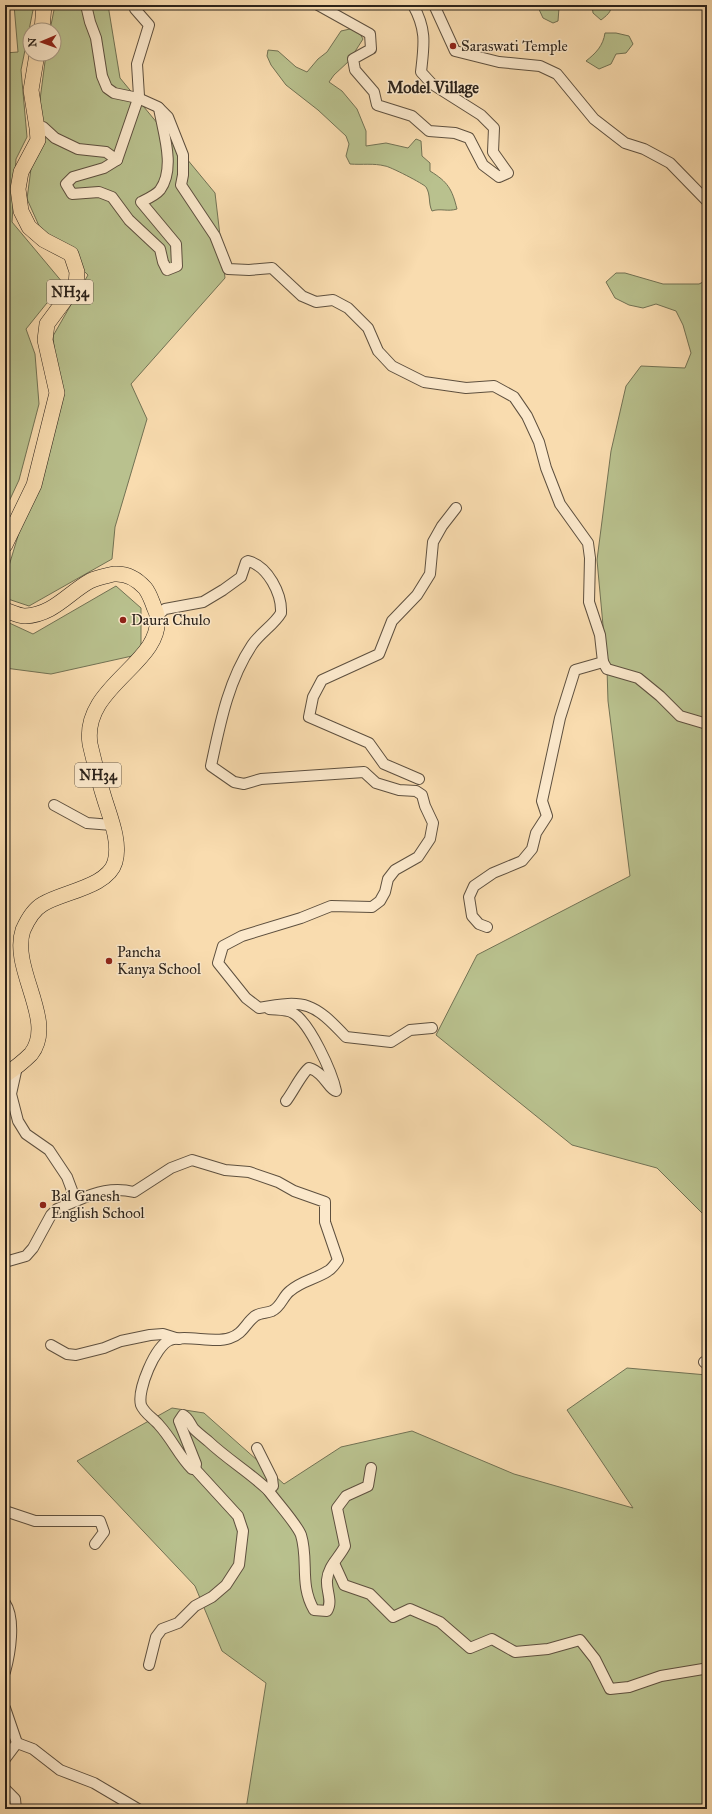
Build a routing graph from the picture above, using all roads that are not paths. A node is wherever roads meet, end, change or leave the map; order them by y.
1 (44, 5) edge
2 (86, 5) edge
3 (134, 5) edge
4 (318, 5) edge
5 (413, 5) edge
6 (434, 5) edge
7 (43, 22) edge
8 (36, 62) edge
9 (138, 98) junction
10 (158, 107) junction
11 (37, 128) junction
12 (117, 160) junction
13 (707, 201) edge
14 (456, 508) dead end
15 (5, 544) edge
16 (5, 610) edge
17 (158, 616) junction
18 (602, 662) junction
19 (707, 724) edge
20 (419, 779) dead end
21 (54, 805) dead end
22 (112, 824) junction
23 (487, 927) dead end
24 (259, 1008) junction
25 (432, 1028) dead end
26 (11, 1071) edge
27 (286, 1101) dead end
28 (76, 1201) junction
29 (5, 1262) edge
30 (178, 1339) junction
31 (51, 1345) dead end
32 (257, 1448) dead end
33 (372, 1468) dead end
34 (195, 1469) junction
35 (268, 1490) junction
36 (5, 1511) edge
37 (95, 1544) dead end
38 (334, 1563) junction
39 (5, 1603) edge
40 (149, 1665) dead end
41 (703, 1669) dead end
42 (5, 1672) edge
43 (5, 1708) edge
44 (16, 1743) junction
45 (6, 1756) edge
46 (5, 1789) edge
47 (16, 1809) edge
48 (138, 1809) edge

1 - 7 highway
2 - 9 street
3 - 9 street
4 - 5 street
6 - 13 street
8 - 11 highway, NH34
9 - 10 street
9 - 12 street
10 - 12 street
10 - 18 street
11 - 12 street
11 - 15 highway, NH34
14 - 20 street
16 - 17 highway
17 - 22 highway, NH34
17 - 24 street
18 - 19 street
18 - 23 street
21 - 22 street
22 - 26 highway, NH34
24 - 25 street
24 - 27 street
26 - 28 street
28 - 29 street
28 - 30 street
30 - 31 street
30 - 34 street
32 - 35 street
33 - 38 street
34 - 35 street
34 - 40 street
35 - 38 street
36 - 37 street
38 - 41 street
39 - 42 street
43 - 44 street
44 - 45 street
44 - 48 street
46 - 47 street

